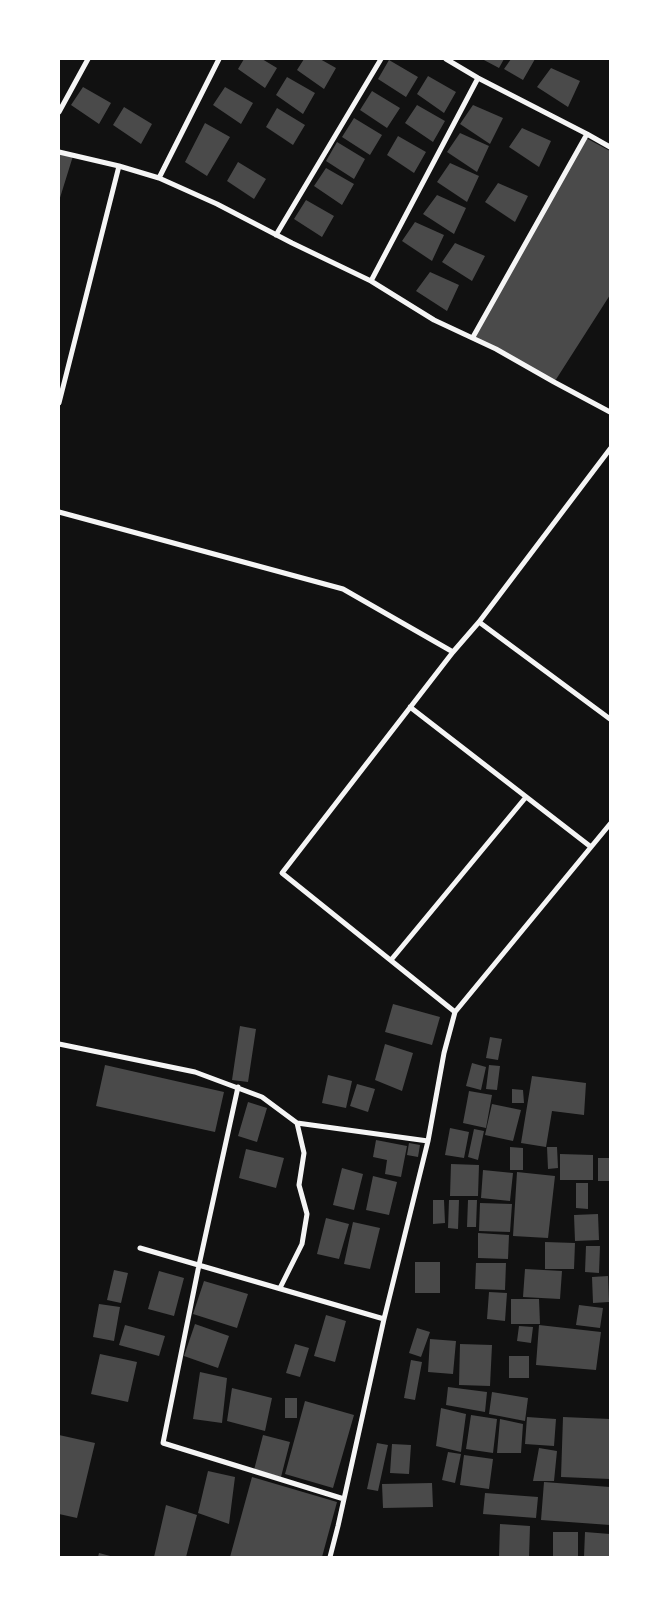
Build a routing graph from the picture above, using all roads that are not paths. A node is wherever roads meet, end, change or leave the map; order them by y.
1 (88, 59) edge
2 (219, 59) edge
3 (381, 59) edge
4 (446, 59) edge
5 (478, 78) junction
6 (59, 112) edge
7 (586, 134) junction
8 (610, 147) edge
9 (59, 152) edge
10 (119, 166) junction
11 (159, 178) junction
12 (276, 235) junction
13 (371, 281) junction
14 (472, 337) junction
15 (59, 403) edge
16 (610, 412) edge
17 (610, 449) edge
18 (59, 512) edge
19 (479, 622) junction
20 (453, 652) junction
21 (410, 707) junction
22 (610, 719) edge
23 (526, 797) junction
24 (610, 824) edge
25 (591, 847) junction
26 (390, 960) junction
27 (455, 1012) junction
28 (59, 1044) edge
29 (238, 1087) junction
30 (297, 1123) junction
31 (428, 1141) junction
32 (140, 1248) dead end
33 (198, 1265) junction
34 (280, 1288) junction
35 (384, 1319) junction
36 (344, 1500) junction
37 (330, 1557) edge

1 - 6 street
2 - 11 street
3 - 12 street
4 - 5 street
5 - 7 street
5 - 13 street
7 - 8 street
7 - 14 street
9 - 10 street
10 - 11 street
10 - 15 street
11 - 12 street
12 - 13 street
13 - 14 street
14 - 16 street
17 - 19 street
18 - 20 street
19 - 20 street
19 - 22 street
20 - 21 street
21 - 23 street
21 - 26 street
23 - 25 street
23 - 26 street
24 - 25 street
25 - 27 street
26 - 27 street
27 - 31 street
28 - 29 street
29 - 30 street
29 - 33 street
30 - 31 street
30 - 34 street
31 - 35 street
32 - 33 street
33 - 34 street
33 - 36 street
34 - 35 street
35 - 36 street
36 - 37 street

